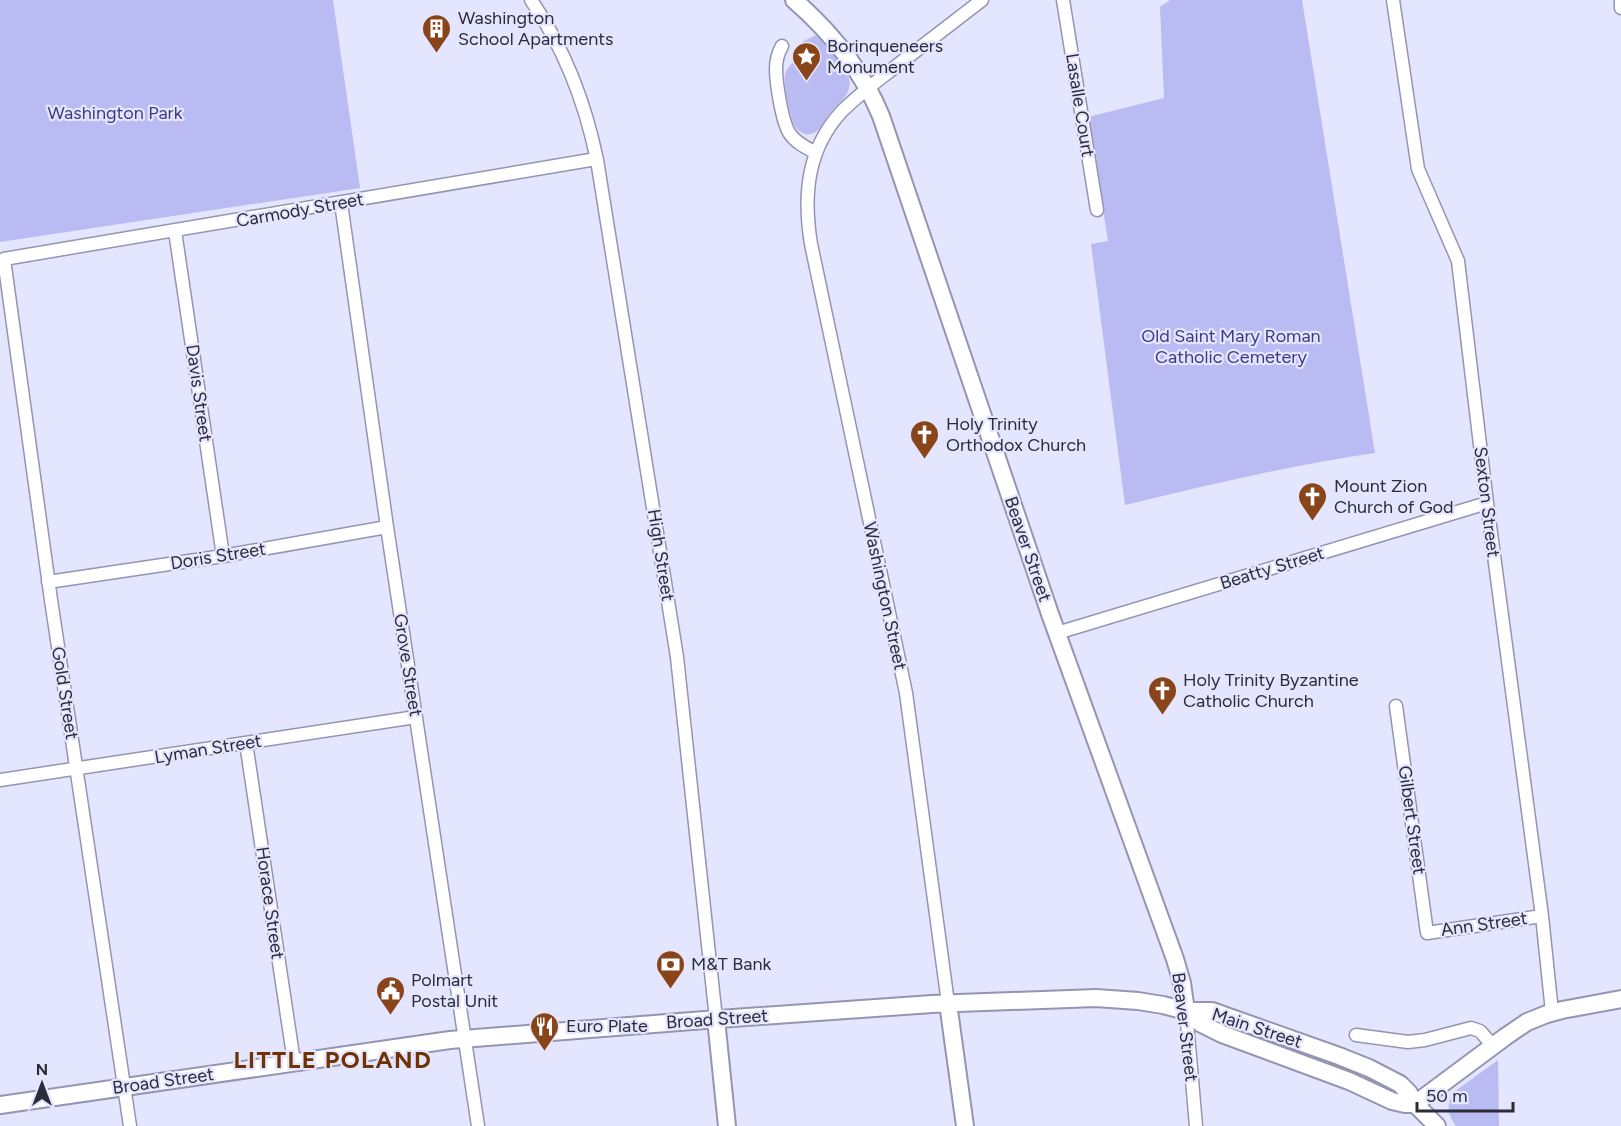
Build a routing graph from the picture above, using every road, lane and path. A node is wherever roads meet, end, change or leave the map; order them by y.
1 (531, 0) edge
2 (795, 0) edge
3 (982, 0) edge
4 (1063, 0) edge
5 (1393, 0) edge
6 (1621, 0) edge
7 (1621, 8) edge
8 (782, 46) dead end
9 (868, 88) junction
10 (816, 153) junction
11 (596, 159) junction
12 (341, 203) junction
13 (1097, 210) dead end
14 (175, 231) junction
15 (4, 260) joint
16 (1487, 503) junction
17 (387, 527) junction
18 (223, 556) junction
19 (48, 582) junction
20 (1057, 633) junction
21 (1396, 706) dead end
22 (416, 717) junction
23 (246, 743) junction
24 (77, 769) junction
25 (0, 780) edge
26 (1542, 916) junction
27 (1427, 933) joint
28 (1621, 999) edge
29 (948, 1003) junction
30 (1186, 1011) junction
31 (1552, 1012) junction
32 (716, 1019) junction
33 (1356, 1035) dead end
34 (464, 1039) junction
35 (1493, 1046) junction
36 (294, 1062) junction
37 (124, 1087) junction
38 (1415, 1104) junction
39 (0, 1105) edge
40 (130, 1126) edge
41 (478, 1126) edge
42 (727, 1126) edge
43 (965, 1126) edge
44 (1196, 1126) edge
45 (1437, 1126) edge

1 - 11 street, High Street
2 - 9 main road, Beaver Street
3 - 9 street, Washington Street
4 - 13 street, Lasalle Court
5 - 16 street, Sexton Street
6 - 7 street
8 - 10 street
9 - 10 street, Washington Street
9 - 20 main road, Beaver Street
10 - 29 street, Washington Street
11 - 12 street, Carmody Street
11 - 32 street, High Street
12 - 14 street, Carmody Street
12 - 17 street, Grove Street
14 - 15 street, Carmody Street
14 - 18 street, Davis Street
15 - 19 street, Gold Street
16 - 20 street, Beatty Street
16 - 26 street, Sexton Street
17 - 18 street, Doris Street
17 - 22 street, Grove Street
18 - 19 street, Doris Street
19 - 24 street, Gold Street
20 - 30 main road, Beaver Street
21 - 27 street, Gilbert Street
22 - 23 street, Lyman Street
22 - 34 street, Grove Street
23 - 24 street, Lyman Street
23 - 36 street, Horace Street
24 - 25 street, Lyman Street
24 - 37 street, Gold Street
26 - 27 street, Ann Street
26 - 31 street, Sexton Street
28 - 31 main road
29 - 30 main road, Broad Street
29 - 32 main road, Broad Street
29 - 43 main road, Washington Street
30 - 38 main road, Main Street
30 - 44 street, Beaver Street
31 - 35 main road
32 - 34 main road, Broad Street
32 - 42 main road, High Street
33 - 35 street
34 - 36 main road, Broad Street
34 - 41 street, Grove Street
35 - 38 main road
36 - 37 main road, Broad Street
37 - 39 main road, Broad Street
37 - 40 street, Gold Street
38 - 45 main road, Main Street

